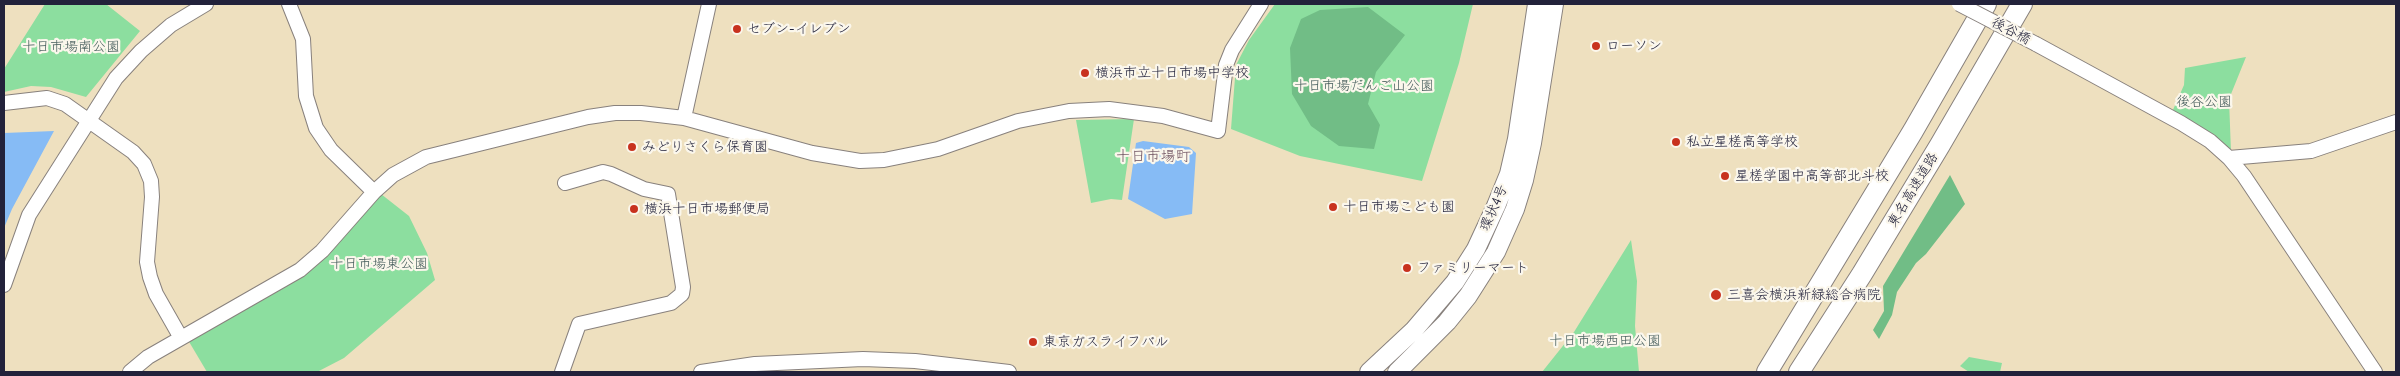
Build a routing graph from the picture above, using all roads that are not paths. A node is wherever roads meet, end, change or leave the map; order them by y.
1 (206, 4) edge
2 (289, 4) edge
3 (709, 4) edge
4 (1262, 4) edge
5 (1537, 4) edge
6 (1554, 4) edge
7 (1959, 4) edge
8 (1986, 4) edge
9 (2022, 4) edge
10 (4, 103) edge
11 (684, 118) junction
12 (88, 120) junction
13 (2396, 122) edge
14 (2229, 158) junction
15 (564, 183) dead end
16 (374, 192) junction
17 (4, 285) edge
18 (181, 338) junction
19 (130, 372) edge
20 (562, 372) edge
21 (701, 372) edge
22 (1009, 372) edge
23 (1369, 372) edge
24 (1396, 372) edge
25 (1767, 372) edge
26 (1799, 372) edge
27 (2375, 372) edge

1 - 12 street
2 - 16 street
3 - 11 street
4 - 11 street
5 - 23 main road, 環状4号
6 - 24 main road, 環状4号
7 - 14 street, 後谷橋, bridge
8 - 25 highway
9 - 26 highway, 東名高速道路
10 - 12 street
11 - 16 street
12 - 17 street
12 - 18 street
13 - 14 street
14 - 27 street, 後谷橋
15 - 20 street
16 - 18 street
18 - 19 street
21 - 22 street

